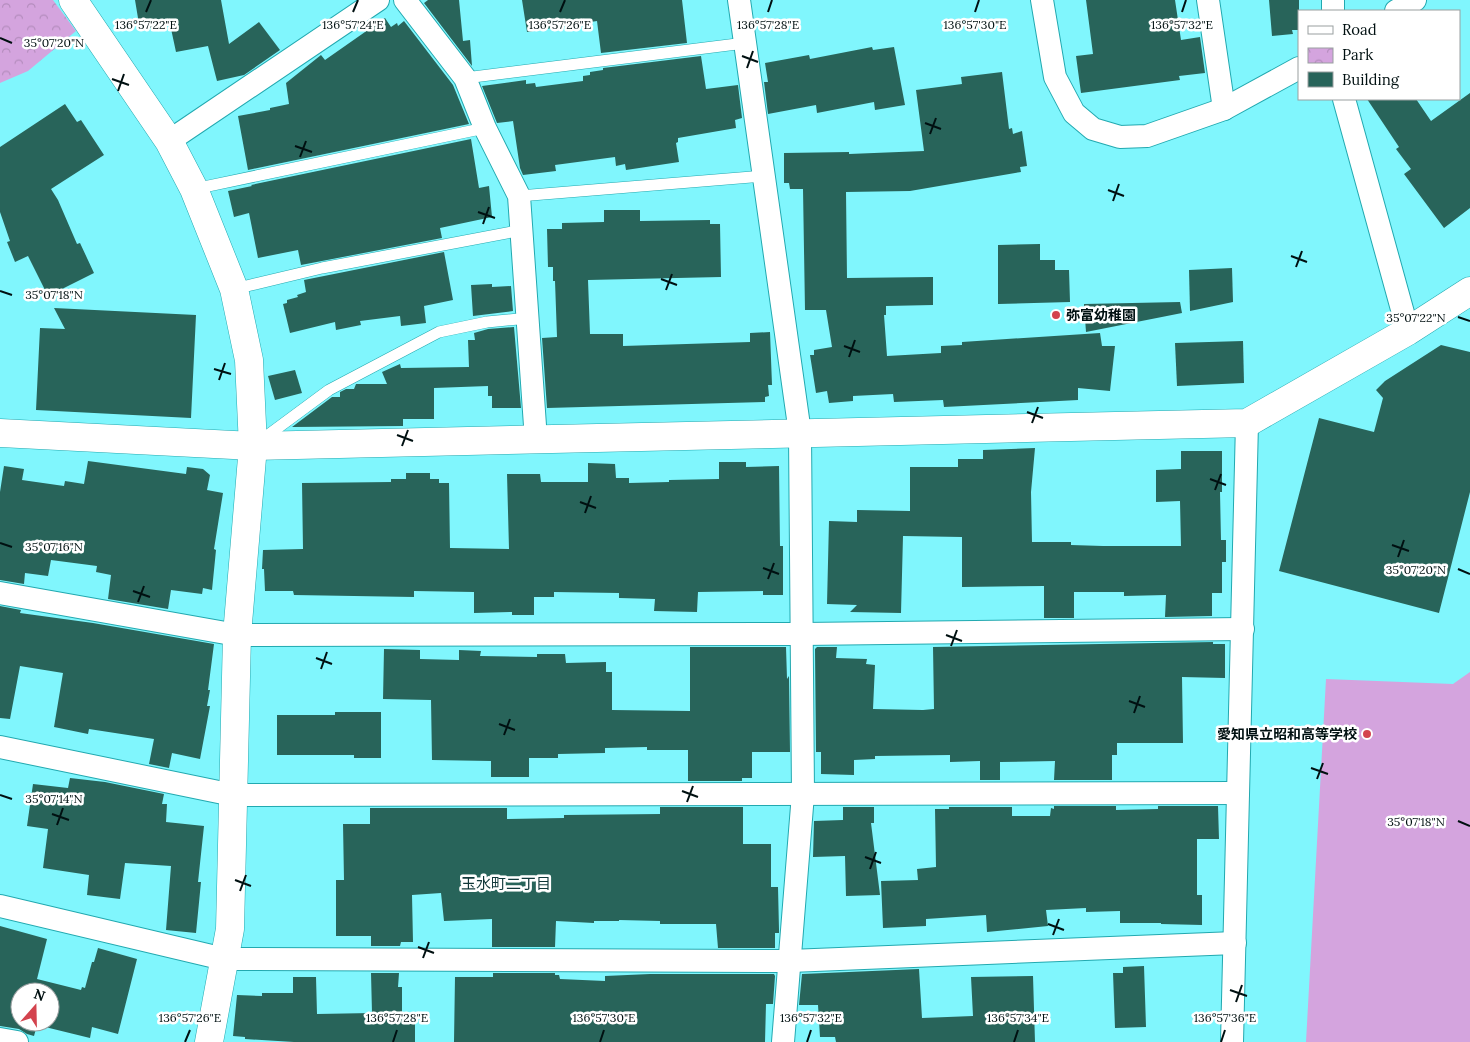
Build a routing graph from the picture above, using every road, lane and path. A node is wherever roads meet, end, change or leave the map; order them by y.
1 (73, 0) edge
2 (378, 0) edge
3 (405, 0) edge
4 (739, 0) edge
5 (1042, 0) edge
6 (1208, 0) edge
7 (1415, 0) edge
8 (1398, 10) edge
9 (745, 43) junction
10 (1298, 69) edge
11 (465, 78) junction
12 (1344, 100) edge
13 (1224, 109) junction
14 (485, 128) junction
15 (169, 141) junction
16 (764, 176) junction
17 (194, 189) junction
18 (519, 196) junction
19 (522, 230) junction
20 (234, 289) junction
21 (1470, 291) edge
22 (529, 318) junction
23 (1408, 331) junction
24 (1247, 423) junction
25 (0, 433) edge
26 (800, 433) junction
27 (536, 440) junction
28 (253, 446) junction
29 (0, 593) edge
30 (1243, 629) junction
31 (802, 634) junction
32 (237, 635) junction
33 (0, 747) edge
34 (1238, 793) junction
35 (803, 794) junction
36 (233, 795) junction
37 (0, 906) edge
38 (1235, 943) junction
39 (224, 959) junction
40 (790, 961) junction
41 (0, 1039) edge
42 (17, 1042) edge
43 (209, 1042) edge
44 (783, 1042) edge
45 (1232, 1042) edge

1 - 15 street
2 - 15 street
3 - 11 street
4 - 9 street
5 - 13 street
6 - 13 street
7 - 8 street
9 - 11 lane
9 - 16 street
10 - 13 street
11 - 14 street
12 - 23 street
14 - 17 lane
14 - 18 street
15 - 17 street
16 - 18 lane
16 - 26 street
17 - 20 street
18 - 19 street
19 - 20 lane
19 - 22 street
20 - 28 street
21 - 23 street
22 - 27 street
22 - 28 lane
23 - 24 street
24 - 26 street
24 - 30 street
25 - 28 street
26 - 27 street
26 - 31 street
27 - 28 street
28 - 32 street
29 - 32 street
30 - 31 street
30 - 34 street
31 - 32 street
31 - 35 street
32 - 36 street
33 - 36 street
34 - 35 street
34 - 38 street
35 - 36 street
35 - 40 street
36 - 39 street
37 - 39 street
38 - 40 street
38 - 45 street
39 - 40 street
39 - 43 street
40 - 44 street
41 - 42 street

